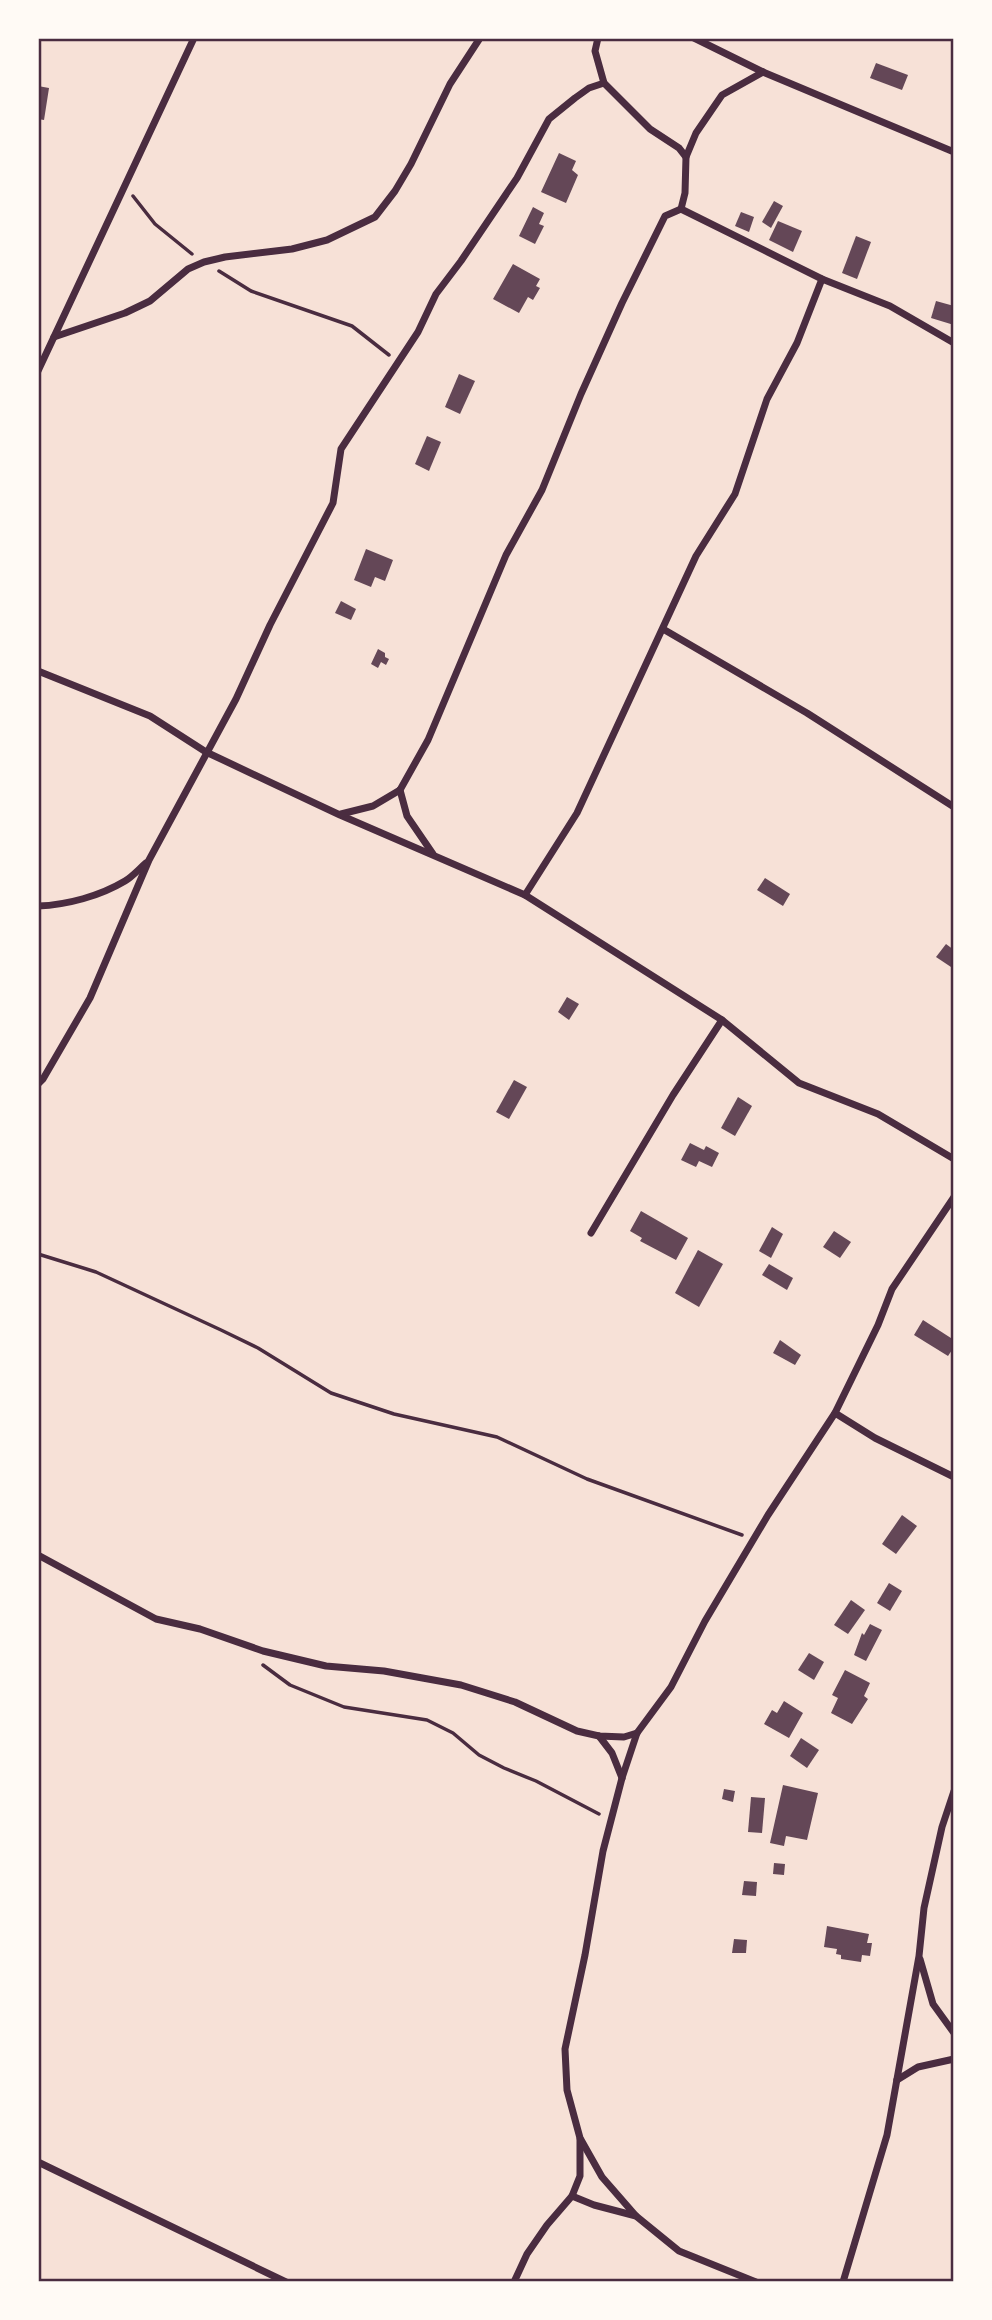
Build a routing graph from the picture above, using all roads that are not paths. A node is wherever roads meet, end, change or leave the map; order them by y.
1 (194, 38) edge
2 (480, 38) edge
3 (598, 38) edge
4 (694, 38) edge
5 (763, 72) junction
6 (604, 83) junction
7 (954, 152) edge
8 (686, 157) junction
9 (681, 209) junction
10 (821, 279) junction
11 (54, 337) junction
12 (954, 343) edge
13 (38, 371) edge
14 (663, 629) junction
15 (38, 671) edge
16 (206, 752) junction
17 (400, 790) junction
18 (954, 807) edge
19 (340, 815) junction
20 (434, 855) junction
21 (149, 860) junction
22 (525, 895) junction
23 (38, 906) edge
24 (722, 1020) junction
25 (38, 1084) edge
26 (954, 1159) edge
27 (954, 1197) edge
28 (591, 1233) dead end
29 (835, 1413) junction
30 (954, 1477) edge
31 (38, 1555) edge
32 (637, 1733) junction
33 (599, 1736) junction
34 (622, 1777) junction
35 (954, 1791) edge
36 (919, 1956) junction
37 (954, 2034) edge
38 (954, 2059) edge
39 (897, 2080) junction
40 (579, 2138) junction
41 (38, 2161) edge
42 (572, 2196) junction
43 (636, 2216) junction
44 (286, 2281) edge
45 (514, 2281) edge
46 (757, 2281) edge
47 (843, 2281) edge

1 - 11 street
2 - 11 street
3 - 6 street
4 - 5 street
5 - 7 street
5 - 8 street
6 - 8 street
6 - 16 street
8 - 9 street
9 - 10 street
9 - 17 street
10 - 12 street
10 - 14 street
11 - 13 street
14 - 18 street
14 - 22 street
15 - 16 street
16 - 19 street
16 - 21 street
17 - 19 street
17 - 20 street
19 - 20 street
20 - 22 street
21 - 23 street
21 - 25 street
22 - 24 street
24 - 26 street
24 - 28 street
27 - 29 street
29 - 30 street
29 - 32 street
31 - 33 street
32 - 33 street
32 - 34 street
33 - 34 street
34 - 40 street
35 - 36 street
36 - 37 street
36 - 39 street
38 - 39 street
39 - 47 street
40 - 42 street
40 - 43 street
41 - 44 street
42 - 43 street
42 - 45 street
43 - 46 street

